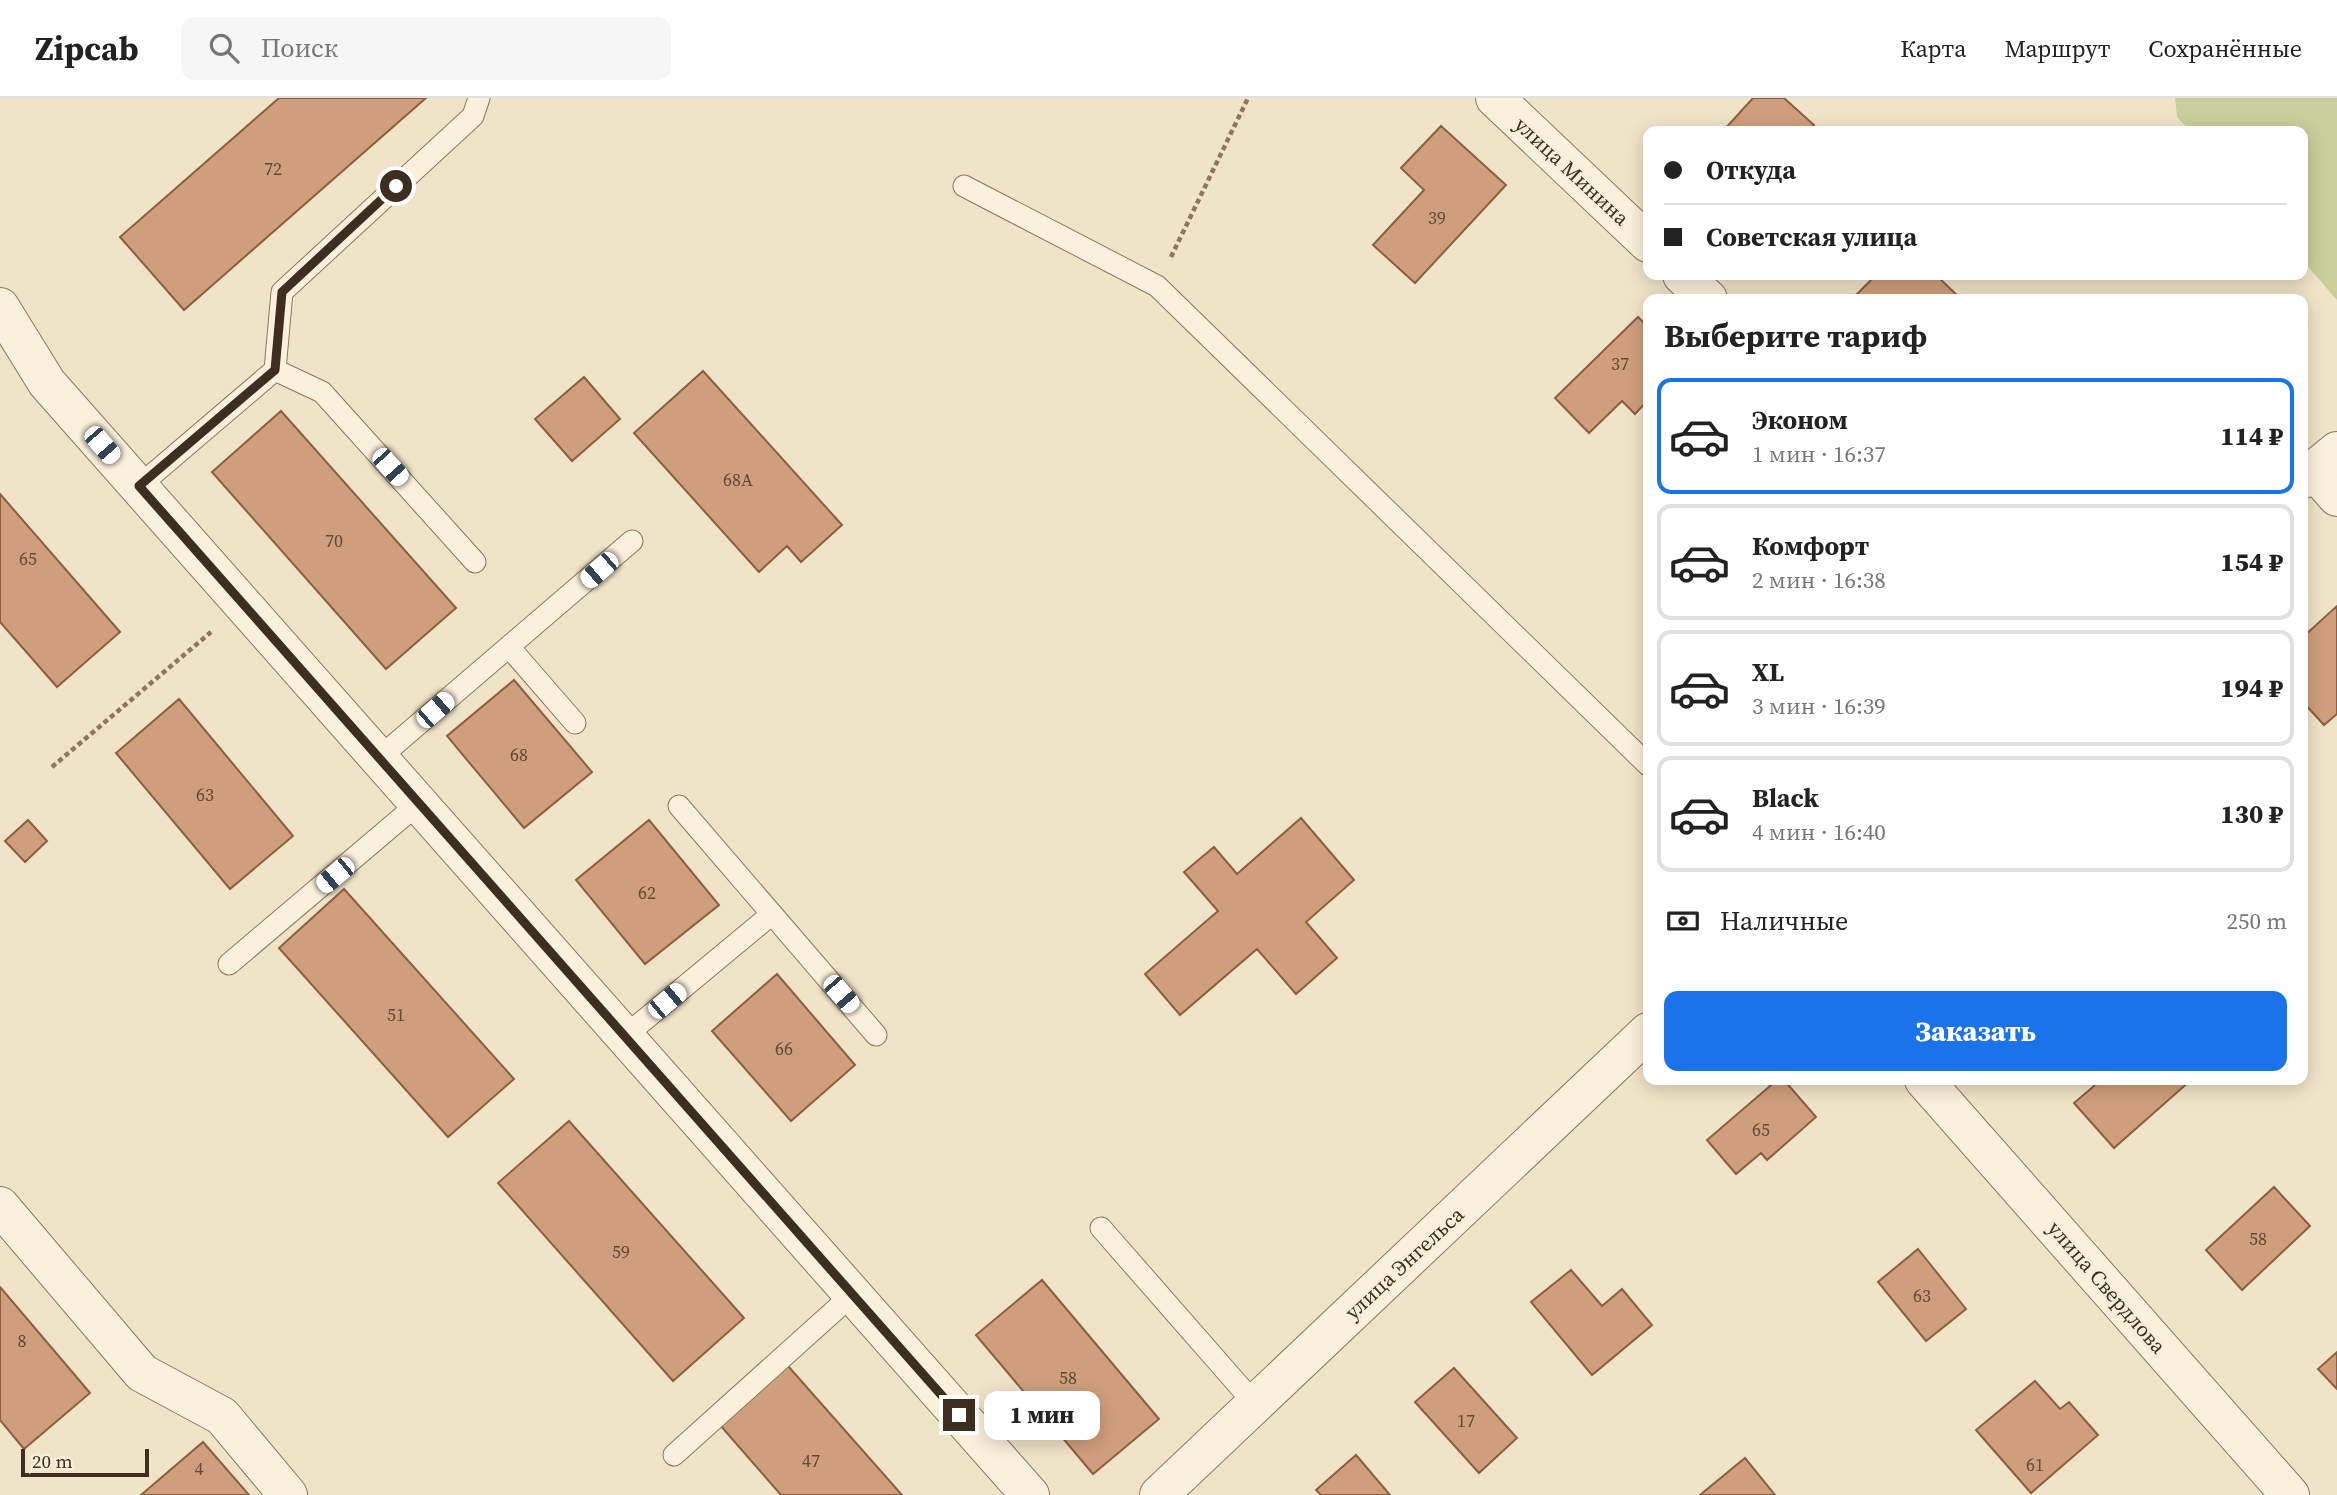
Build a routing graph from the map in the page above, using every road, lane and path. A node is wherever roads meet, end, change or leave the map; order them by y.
1 (479, 98) edge
2 (1248, 98) edge
3 (1494, 98) edge
4 (964, 186) dead end
5 (1643, 238) edge
6 (1687, 280) edge
7 (1157, 286) junction
8 (1703, 294) edge
9 (0, 307) edge
10 (275, 370) junction
11 (139, 486) junction
12 (632, 541) dead end
13 (475, 562) dead end
14 (243, 604) junction
15 (509, 647) junction
16 (575, 723) dead end
17 (379, 758) junction
18 (1643, 760) edge
19 (52, 767) dead end
20 (419, 803) junction
21 (679, 806) dead end
22 (772, 914) junction
23 (229, 964) dead end
24 (876, 1034) dead end
25 (625, 1036) junction
26 (1643, 1037) edge
27 (1928, 1085) edge
28 (0, 1206) edge
29 (1101, 1228) dead end
30 (853, 1294) junction
31 (1255, 1404) junction
32 (674, 1455) dead end
33 (288, 1495) edge
34 (1030, 1495) edge
35 (1159, 1495) edge
36 (2290, 1495) edge

1 - 10 lane
2 - 7 path
3 - 5 street, улица Минина
4 - 7 lane
6 - 8 street
7 - 18 lane
9 - 11 street
10 - 11 lane
10 - 13 lane
11 - 14 street
12 - 15 lane
14 - 17 street
14 - 19 path
15 - 16 lane
15 - 17 lane
17 - 20 street
20 - 23 lane
20 - 25 street
21 - 22 lane
22 - 24 lane
22 - 25 lane
25 - 30 street
26 - 31 street, улица Энгельса
27 - 36 street, улица Свердлова
28 - 33 street
29 - 31 lane
30 - 32 lane
30 - 34 street
31 - 35 street, улица Энгельса

